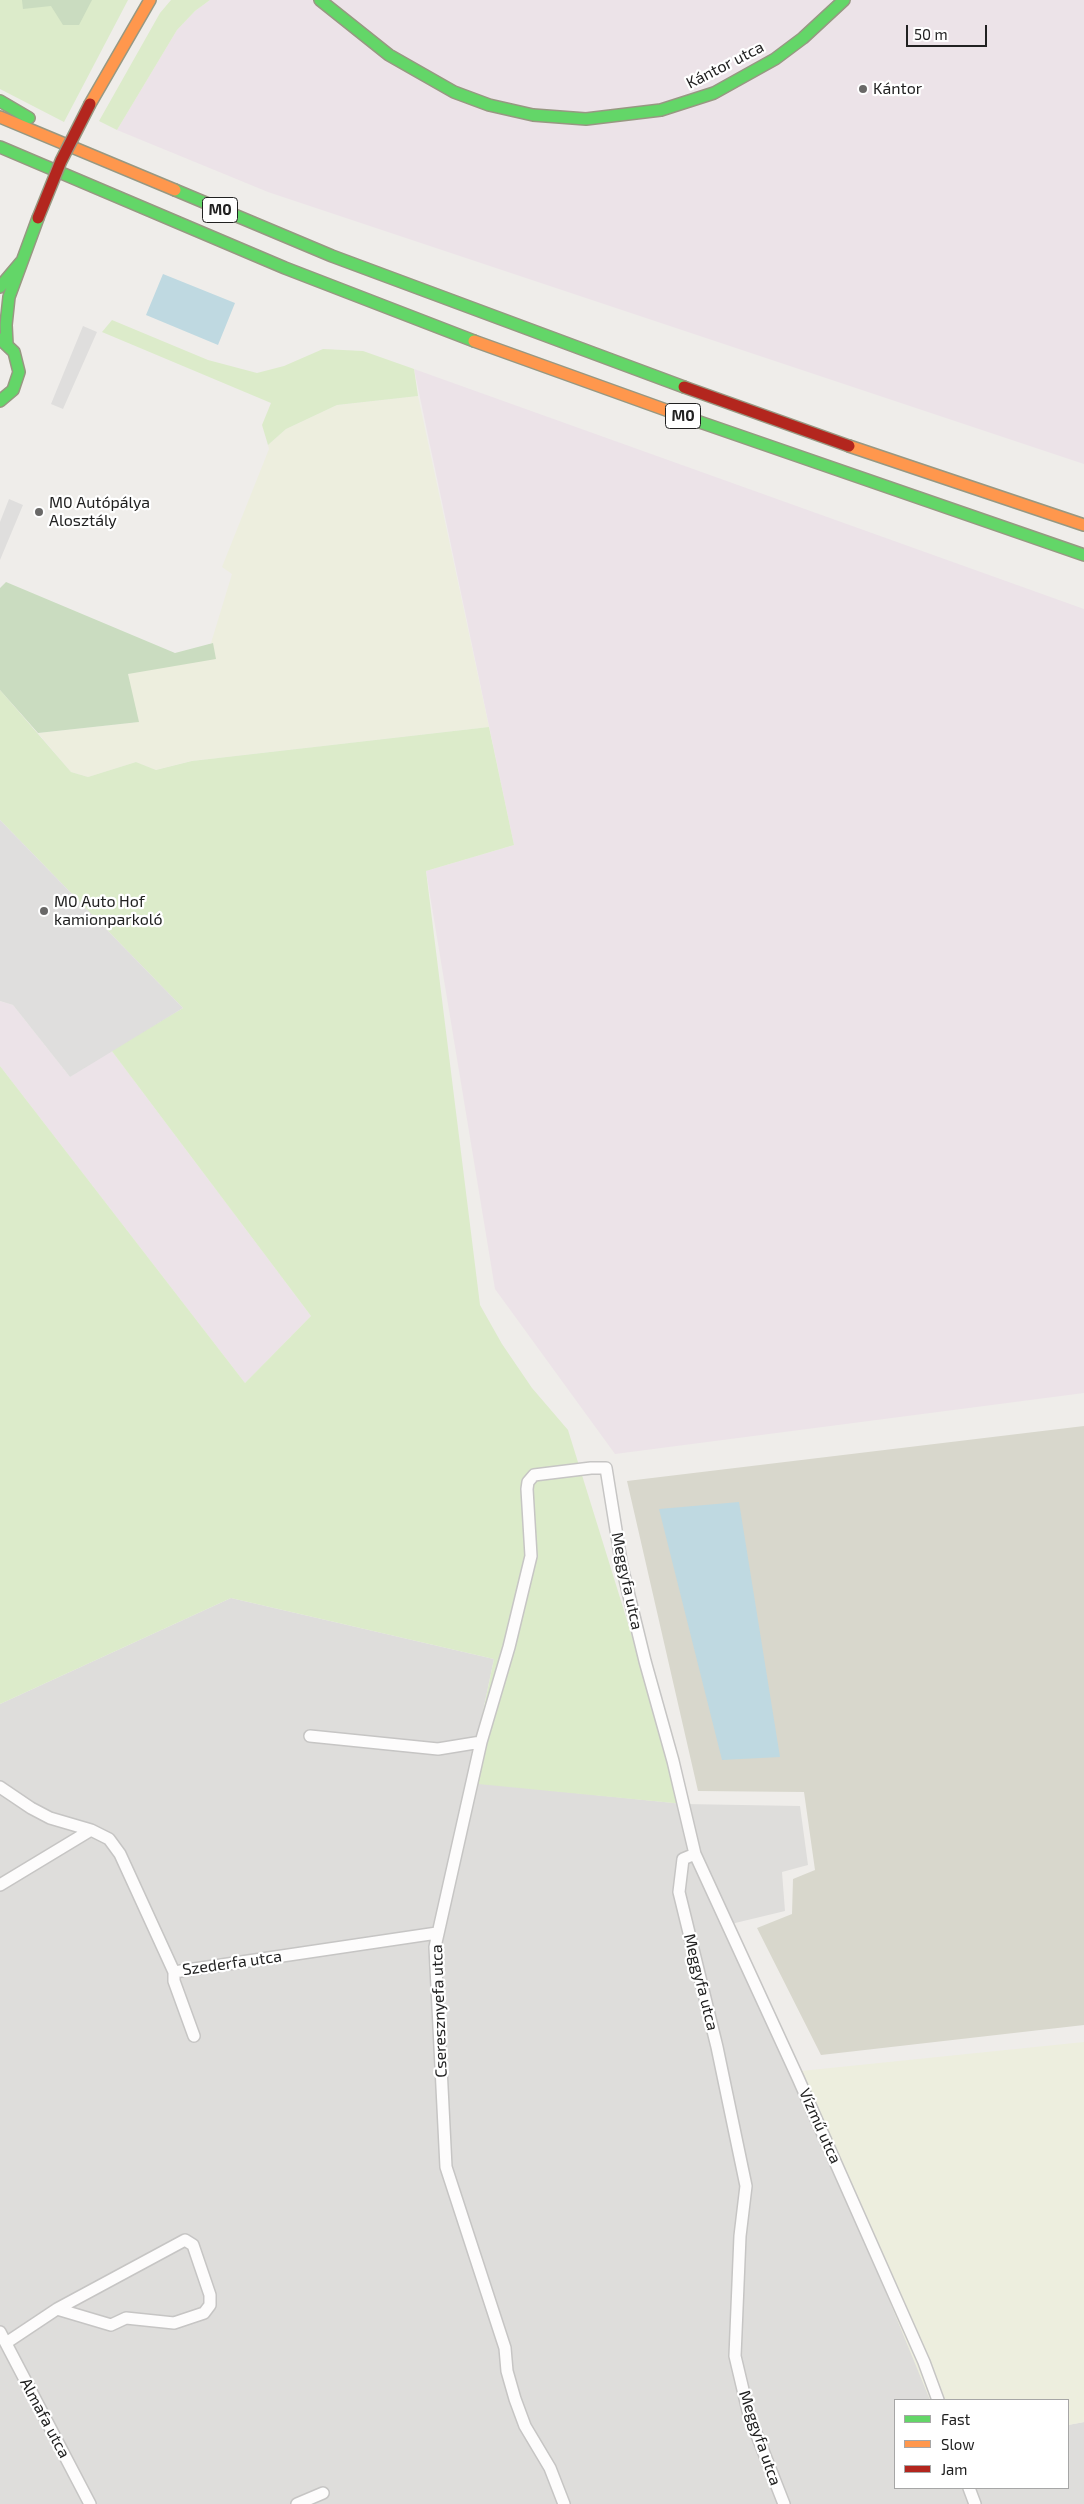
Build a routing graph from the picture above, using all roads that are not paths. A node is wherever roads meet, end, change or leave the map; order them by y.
1 (150, 0) edge
2 (320, 0) edge
3 (844, 0) edge
4 (0, 101) edge
5 (0, 118) edge
6 (0, 146) edge
7 (109, 164) junction
8 (26, 171) dead end
9 (69, 178) junction
10 (21, 262) junction
11 (0, 287) edge
12 (0, 304) edge
13 (4, 341) edge
14 (0, 401) edge
15 (1084, 525) edge
16 (1084, 555) edge
17 (606, 1468) joint
18 (310, 1736) dead end
19 (481, 1742) junction
20 (0, 1787) edge
21 (91, 1830) junction
22 (695, 1854) junction
23 (0, 1885) edge
24 (437, 1933) junction
25 (174, 1972) junction
26 (194, 2036) dead end
27 (56, 2309) junction
28 (0, 2332) edge
29 (6, 2343) junction
30 (938, 2399) edge
31 (969, 2489) edge
32 (323, 2493) dead end
33 (90, 2504) edge
34 (297, 2504) edge
35 (564, 2504) edge
36 (784, 2504) edge
37 (975, 2504) edge

1 - 10 main road, bridge
2 - 3 main road, Kántor utca
4 - 7 main road
5 - 7 main road, M0
6 - 9 main road, M0
7 - 15 main road, M0
8 - 9 main road
9 - 16 main road, M0
10 - 11 main road
10 - 12 main road
10 - 13 main road
13 - 14 main road
17 - 19 street, Cseresznyefa utca
17 - 22 street, Meggyfa utca
18 - 19 street
19 - 24 street, Cseresznyefa utca
20 - 21 street, Szederfa utca
21 - 23 street
21 - 25 street, Szederfa utca
22 - 30 street, Vízmű utca
22 - 36 street, Meggyfa utca
24 - 25 street, Szederfa utca
24 - 35 street, Cseresznyefa utca
25 - 26 street
27 - 27 street
27 - 29 street
28 - 29 street, Almafa utca
29 - 33 street, Almafa utca
31 - 37 street
32 - 34 street

